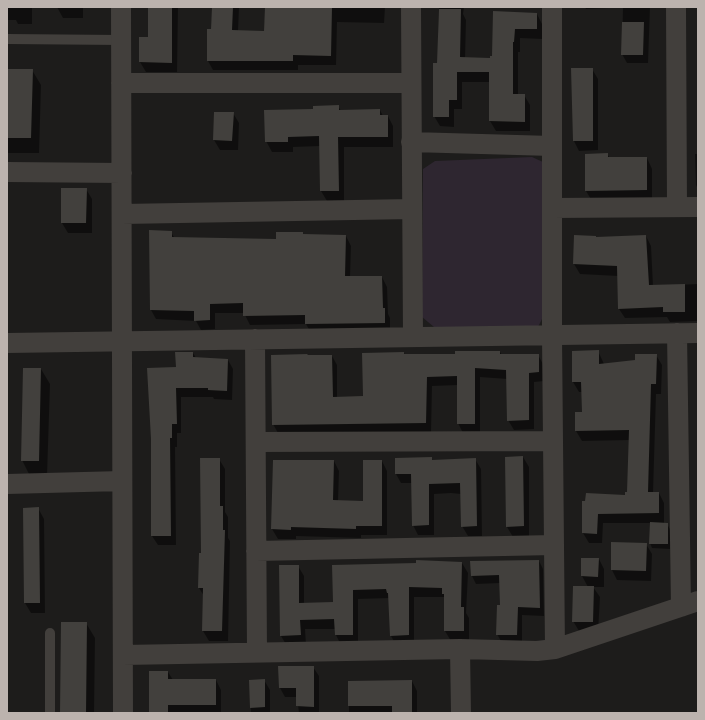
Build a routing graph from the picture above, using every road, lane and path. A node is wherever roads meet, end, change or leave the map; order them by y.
1 (121, 7) edge
2 (411, 7) edge
3 (552, 7) edge
4 (676, 7) edge
5 (7, 39) edge
6 (121, 40) junction
7 (121, 83) junction
8 (411, 83) junction
9 (411, 142) junction
10 (552, 146) junction
11 (7, 172) edge
12 (122, 174) junction
13 (677, 207) junction
14 (698, 207) edge
15 (552, 208) junction
16 (412, 209) junction
17 (122, 214) junction
18 (677, 333) junction
19 (698, 334) edge
20 (552, 336) junction
21 (413, 337) junction
22 (255, 339) junction
23 (122, 341) junction
24 (7, 343) edge
25 (553, 441) junction
26 (256, 442) junction
27 (122, 481) junction
28 (7, 484) edge
29 (554, 545) junction
30 (256, 551) junction
31 (690, 604) edge
32 (50, 633) dead end
33 (460, 649) junction
34 (555, 649) junction
35 (257, 652) junction
36 (123, 655) junction
37 (50, 713) edge
38 (123, 713) edge
39 (461, 713) edge

1 - 6 street
2 - 8 street
3 - 10 street
4 - 13 street
5 - 6 lane
6 - 7 street
7 - 8 street
7 - 12 street
8 - 9 street
9 - 10 street
9 - 16 street
10 - 15 street
11 - 12 street
12 - 17 street
13 - 14 street
13 - 15 street
15 - 20 street
16 - 17 street
16 - 21 street
17 - 23 street
18 - 19 street
18 - 20 street
18 - 31 street
20 - 21 street
20 - 25 street
21 - 22 street
22 - 23 street
22 - 26 street
23 - 24 street
23 - 27 street
25 - 26 street
25 - 29 street
26 - 30 street
27 - 28 street
27 - 36 street
29 - 30 street
29 - 34 street
30 - 35 street
31 - 34 street
32 - 37 lane
33 - 34 street
33 - 35 street
33 - 39 street
35 - 36 street
36 - 38 street

